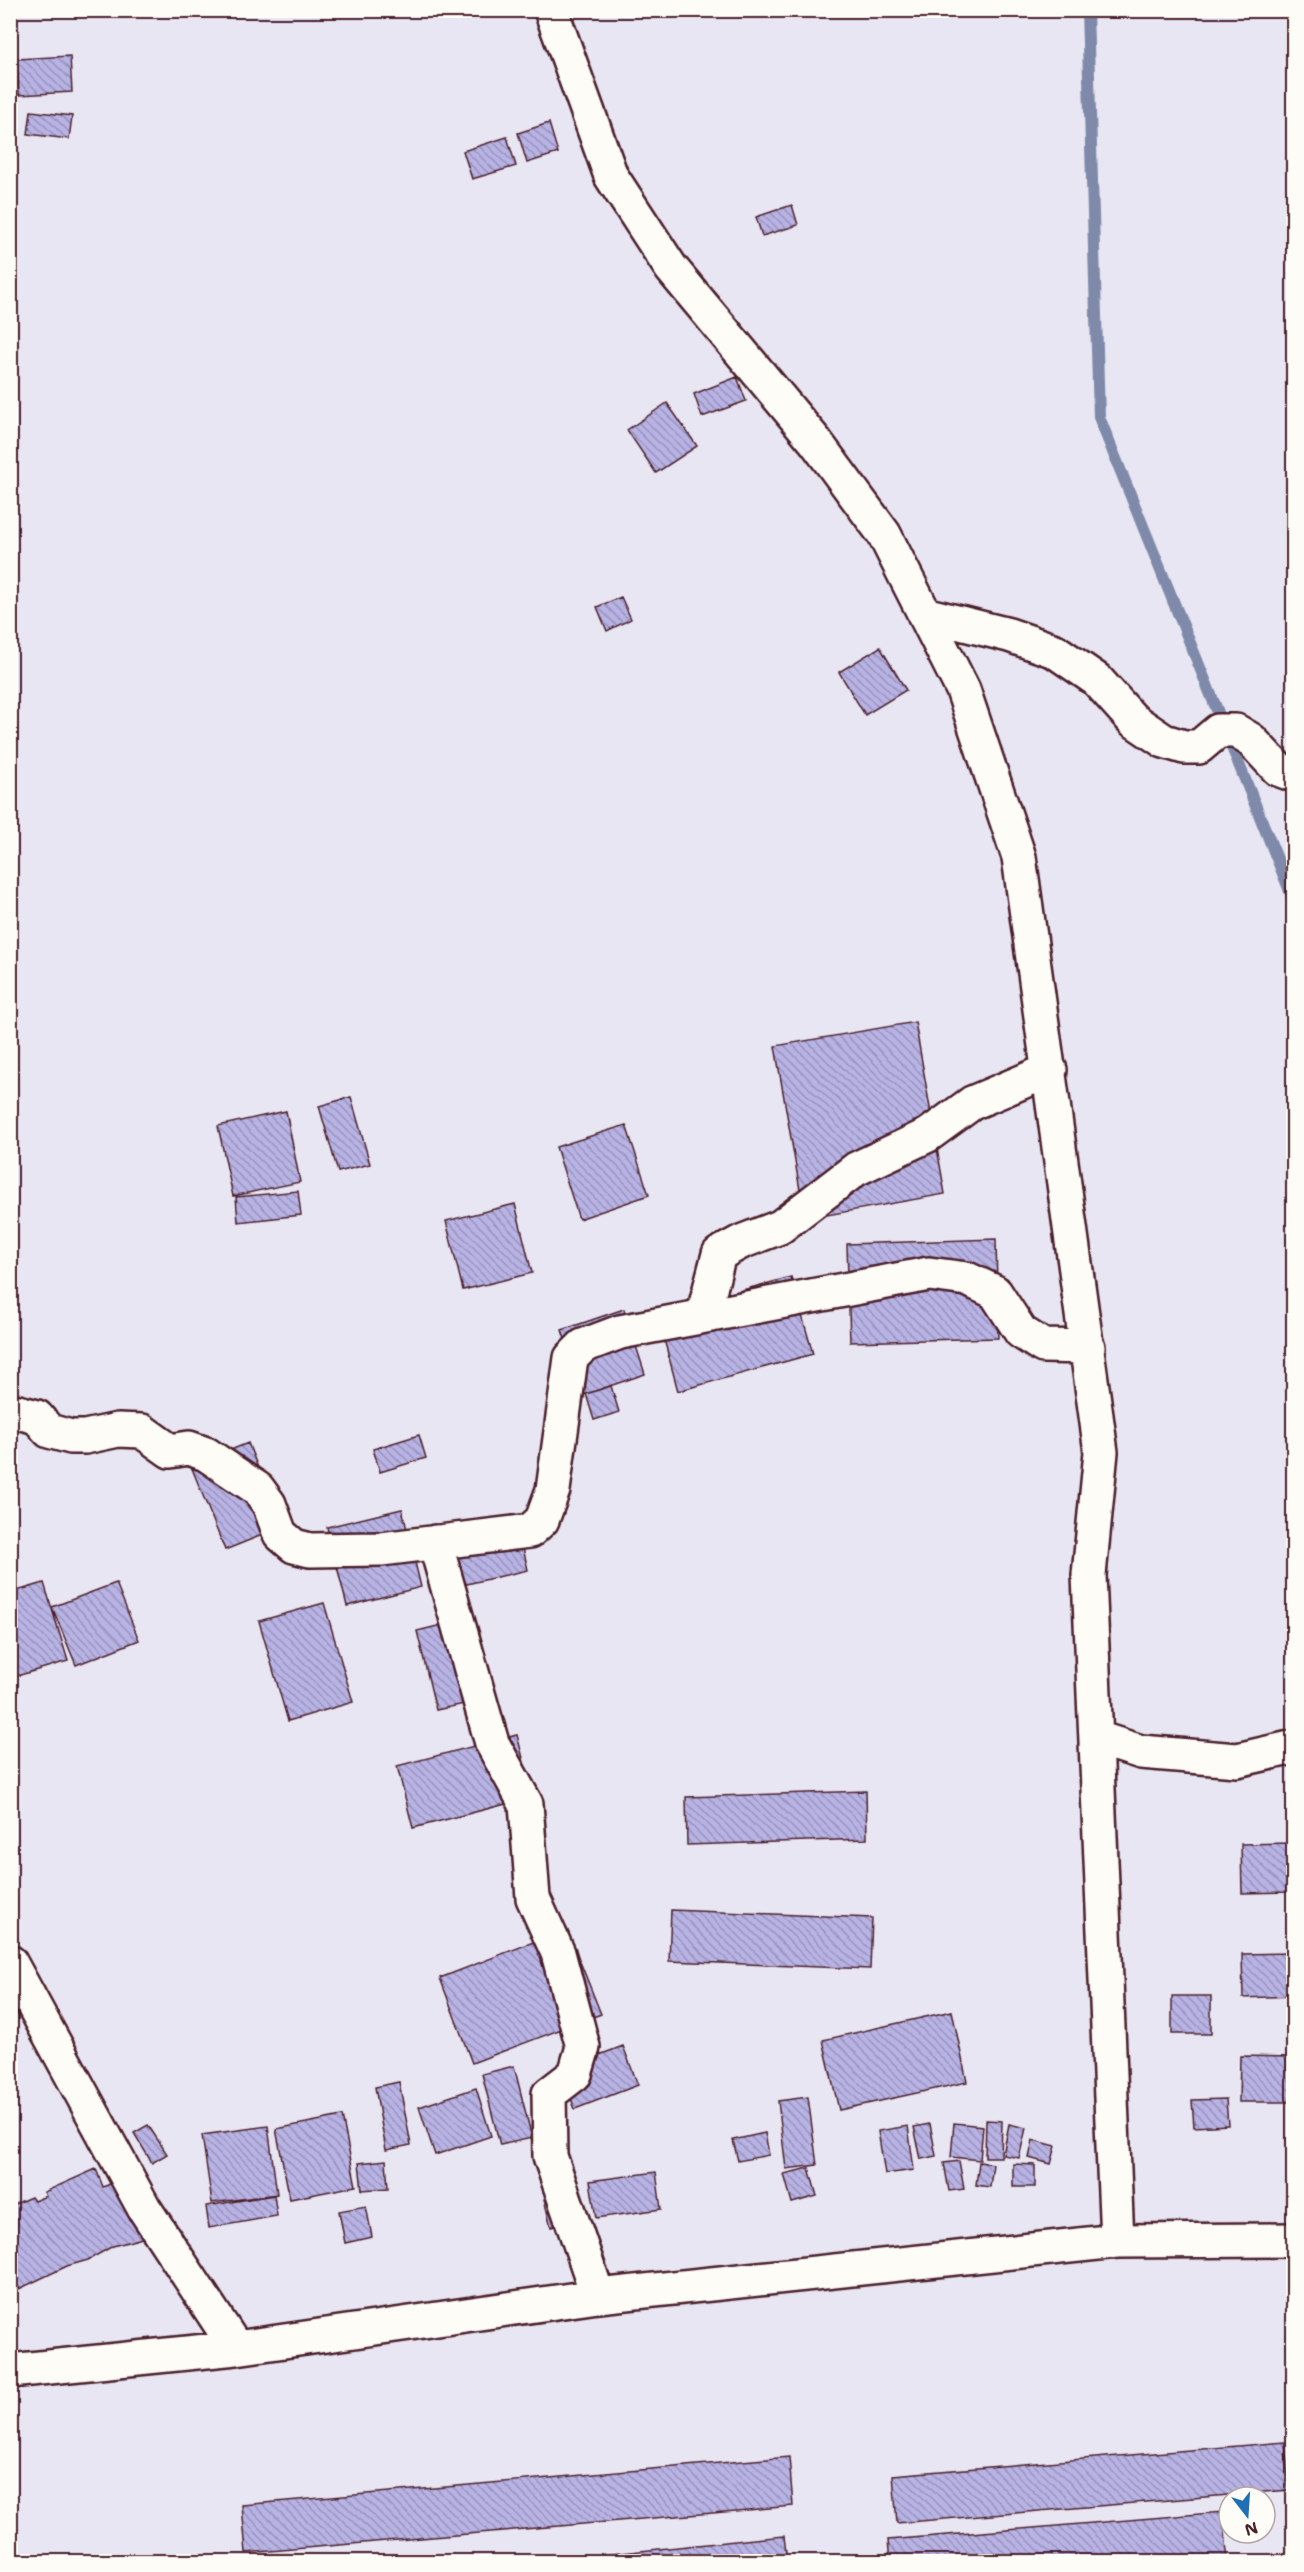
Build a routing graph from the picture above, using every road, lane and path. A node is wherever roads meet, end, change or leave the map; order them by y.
1 (551, 10) edge
2 (924, 614) junction
3 (1293, 775) edge
4 (1050, 1070) junction
5 (703, 1316) junction
6 (1088, 1347) junction
7 (10, 1410) edge
8 (435, 1542) junction
9 (1097, 1738) junction
10 (1293, 1747) edge
11 (10, 1962) edge
12 (1117, 2241) junction
13 (1293, 2241) edge
14 (598, 2296) junction
15 (236, 2348) junction
16 (10, 2371) edge

1 - 2 street
2 - 3 street
2 - 4 street
4 - 5 street
4 - 6 street
5 - 6 street
5 - 8 street
6 - 9 street
7 - 8 street
8 - 14 street
9 - 10 street
9 - 12 street
11 - 15 street
12 - 13 street
12 - 14 street
14 - 15 street
15 - 16 street

